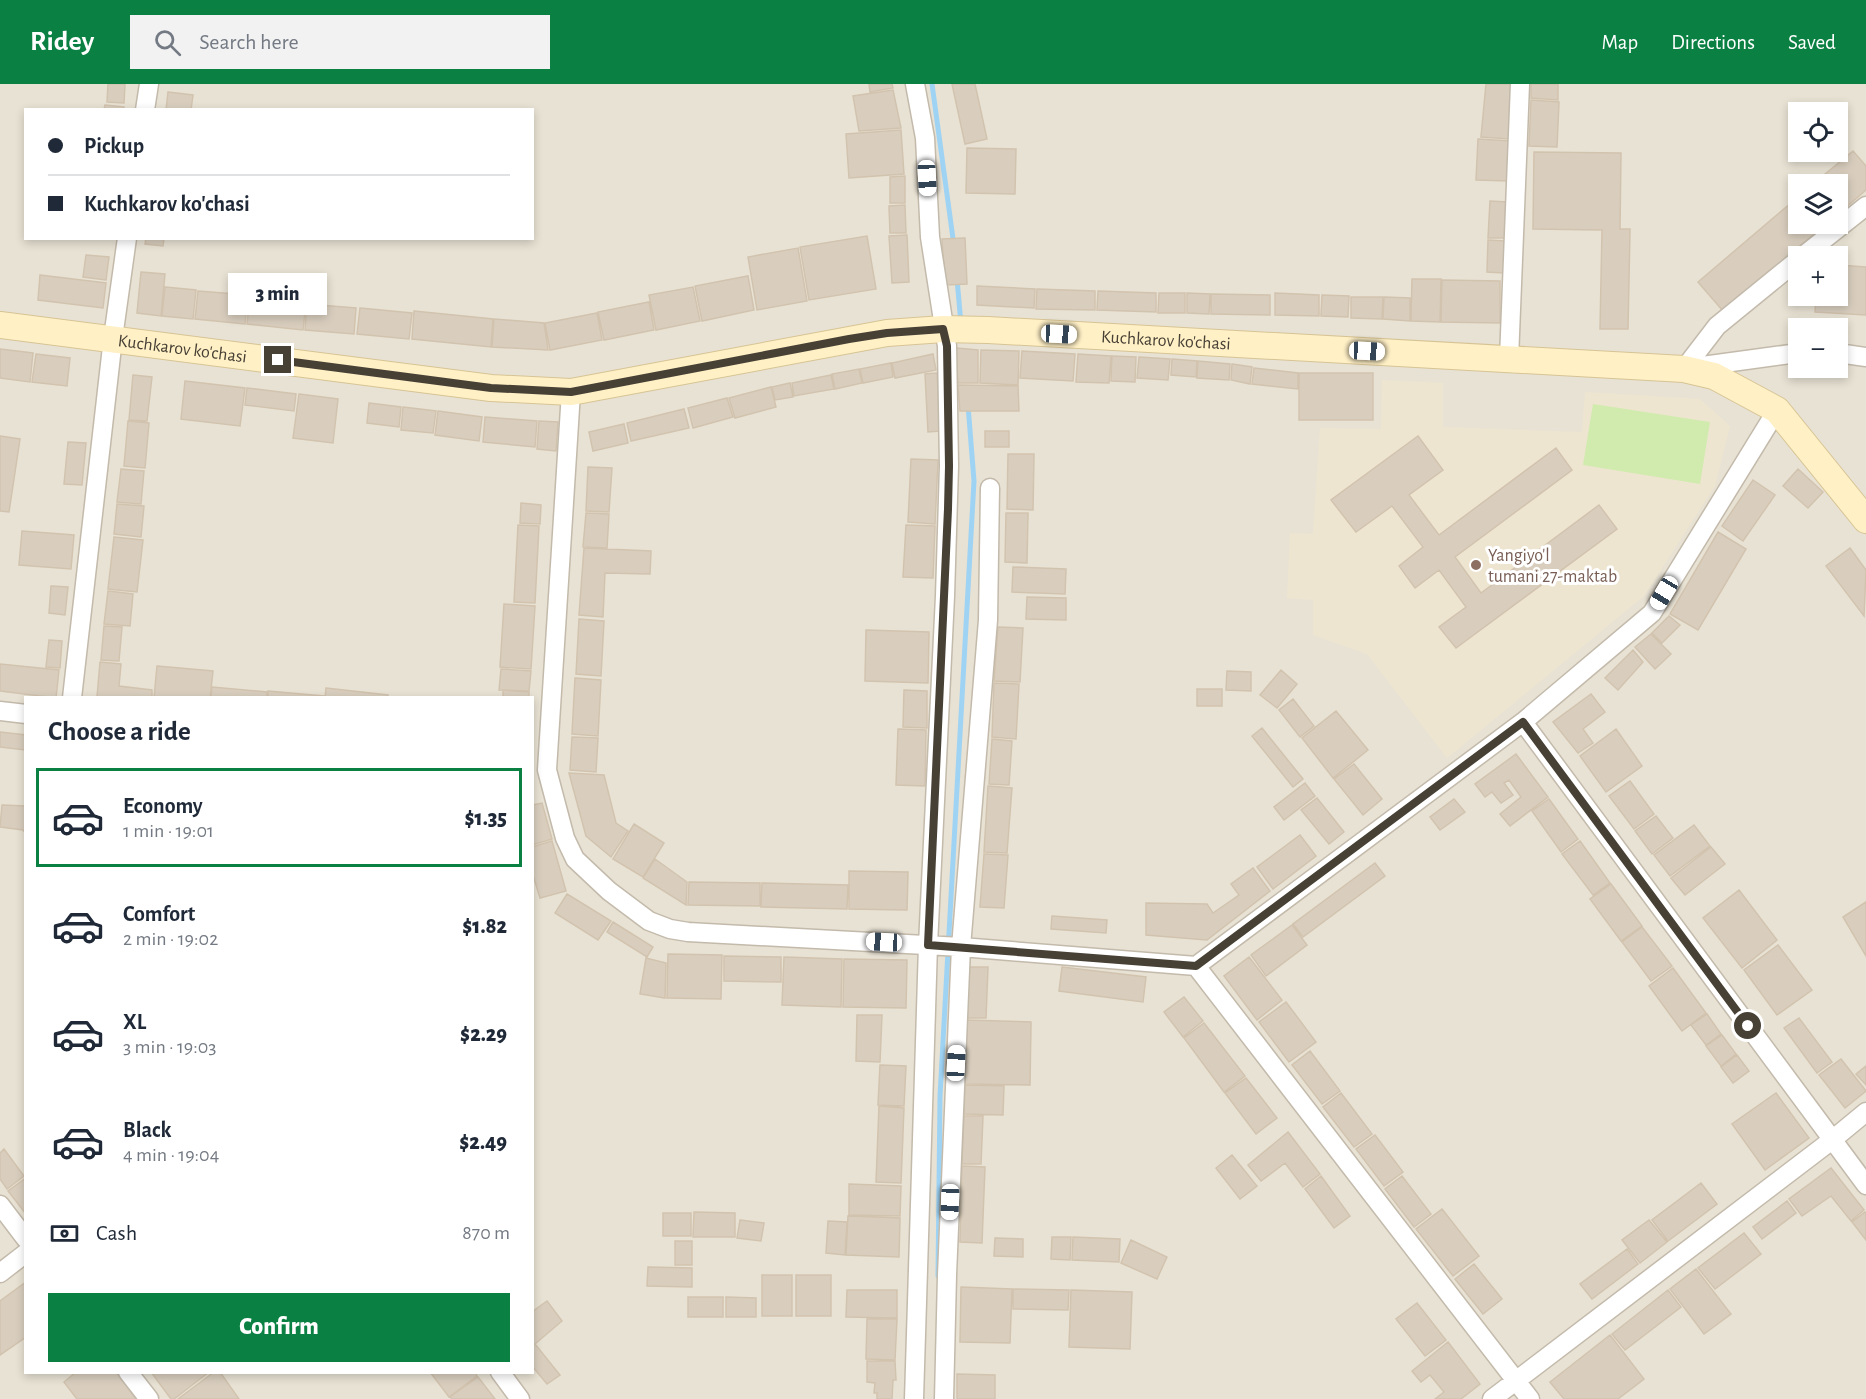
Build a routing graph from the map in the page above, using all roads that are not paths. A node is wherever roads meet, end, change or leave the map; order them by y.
1 (149, 84) edge
2 (915, 84) edge
3 (1520, 84) edge
4 (145, 108) edge
5 (1866, 206) edge
6 (127, 240) edge
7 (1816, 246) edge
8 (1788, 268) edge
9 (0, 325) edge
10 (943, 329) junction
11 (113, 338) junction
12 (1788, 354) edge
13 (1848, 354) edge
14 (1866, 357) edge
15 (1509, 359) junction
16 (1684, 369) junction
17 (571, 392) junction
18 (1777, 410) junction
19 (990, 488) dead end
20 (1866, 520) edge
21 (72, 696) edge
22 (0, 711) edge
23 (24, 714) edge
24 (1523, 722) junction
25 (540, 769) edge
26 (930, 945) junction
27 (959, 947) junction
28 (1196, 966) junction
29 (1866, 1112) edge
30 (1832, 1140) junction
31 (1866, 1185) edge
32 (0, 1205) edge
33 (24, 1236) edge
34 (24, 1255) edge
35 (0, 1273) edge
36 (130, 1374) edge
37 (501, 1374) edge
38 (1515, 1381) junction
39 (149, 1399) edge
40 (520, 1399) edge
41 (914, 1399) edge
42 (944, 1399) edge
43 (1492, 1399) edge
44 (1530, 1399) edge

1 - 4 street
2 - 10 street
3 - 15 street
5 - 7 street
6 - 11 street
8 - 16 street
9 - 11 main road, Kuchkarov ko'chasi
10 - 15 main road, Kuchkarov ko'chasi
10 - 17 main road, Kuchkarov ko'chasi
10 - 26 street
11 - 17 main road, Kuchkarov ko'chasi
11 - 21 street
12 - 16 street, Kuchkarov ko'chasi
13 - 14 street
15 - 16 main road, Kuchkarov ko'chasi
16 - 18 main road
17 - 25 street
18 - 20 main road
18 - 24 street
19 - 27 street
22 - 23 street
24 - 28 street
24 - 30 street
25 - 26 street
26 - 27 street
26 - 41 street
27 - 28 street
27 - 42 street
28 - 38 street
29 - 30 street
30 - 31 street
30 - 38 street
32 - 33 street
34 - 35 street
36 - 39 street
37 - 40 street
38 - 43 street
38 - 44 street

